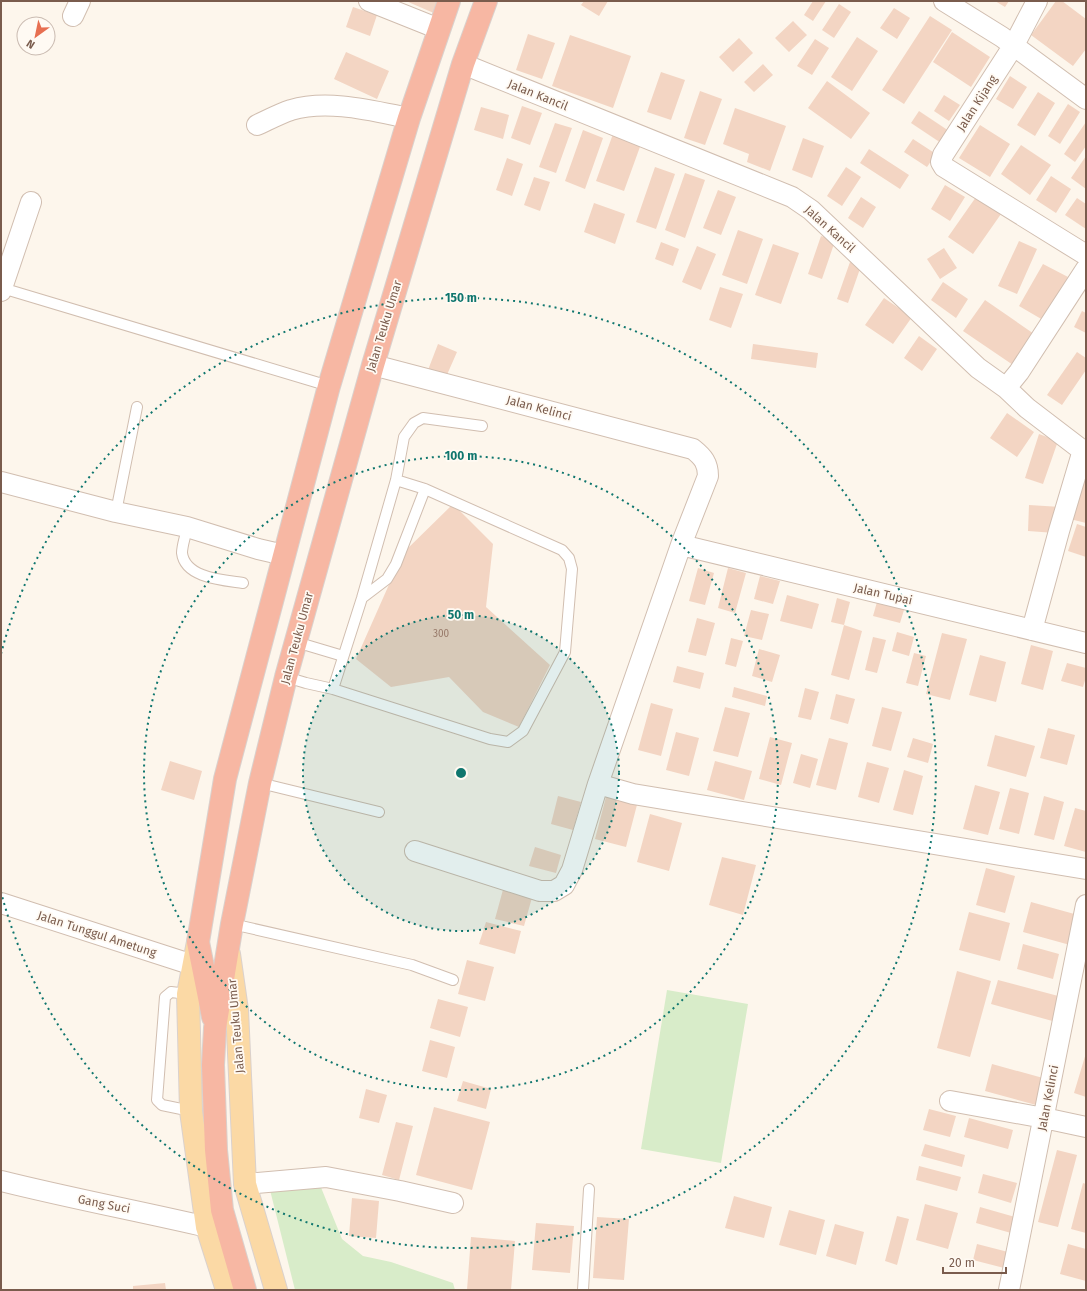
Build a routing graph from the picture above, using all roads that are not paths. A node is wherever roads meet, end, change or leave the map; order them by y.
1 (369, 1) edge
2 (449, 1) edge
3 (486, 1) edge
4 (944, 1) edge
5 (1037, 1) edge
6 (439, 29) junction
7 (1014, 45) junction
8 (463, 64) junction
9 (1086, 99) edge
10 (409, 118) junction
11 (257, 125) dead end
12 (31, 202) dead end
13 (1086, 255) edge
14 (1086, 268) edge
15 (2, 289) edge
16 (372, 365) junction
17 (329, 386) junction
18 (1006, 388) junction
19 (137, 407) dead end
20 (482, 426) dead end
21 (1084, 451) edge
22 (396, 480) junction
23 (1, 482) edge
24 (425, 489) junction
25 (116, 512) junction
26 (187, 527) junction
27 (681, 545) junction
28 (284, 555) junction
29 (243, 583) dead end
30 (362, 598) junction
31 (1032, 630) junction
32 (296, 642) junction
33 (1086, 643) edge
34 (343, 656) junction
35 (286, 677) junction
36 (333, 689) junction
37 (260, 783) junction
38 (598, 784) junction
39 (379, 812) dead end
40 (415, 851) dead end
41 (1086, 869) edge
42 (1, 903) edge
43 (1086, 905) edge
44 (232, 924) junction
45 (228, 949) junction
46 (207, 972) junction
47 (453, 980) dead end
48 (188, 994) junction
49 (950, 1101) dead end
50 (191, 1111) junction
51 (1044, 1118) junction
52 (1086, 1128) edge
53 (1, 1181) edge
54 (245, 1184) junction
55 (589, 1189) dead end
56 (453, 1203) dead end
57 (207, 1227) junction
58 (227, 1290) edge
59 (245, 1290) edge
60 (276, 1290) edge
61 (583, 1290) edge
62 (1009, 1290) edge

1 - 6 street
2 - 6 highway
3 - 8 highway, Jalan Teuku Umar
4 - 7 street
5 - 7 street, Jalan Kijang
6 - 10 highway
7 - 9 street
7 - 13 street, Jalan Kijang
8 - 16 highway, Jalan Teuku Umar
8 - 18 street, Jalan Kancil
10 - 11 street
10 - 17 highway
12 - 15 street
14 - 18 street
15 - 17 lane
16 - 27 street, Jalan Kelinci
16 - 32 highway, Jalan Teuku Umar
17 - 28 highway
18 - 21 street, Jalan Kancil
19 - 25 lane
20 - 22 lane
21 - 31 street
22 - 24 lane
22 - 30 lane
23 - 25 street
24 - 30 lane
24 - 36 lane
25 - 26 street
26 - 28 street
26 - 29 lane
27 - 31 street, Jalan Tupai
27 - 38 street
28 - 46 highway
30 - 34 lane
31 - 33 street, Jalan Tupai
32 - 34 lane
32 - 35 highway, Jalan Teuku Umar
34 - 36 lane
35 - 36 lane
35 - 37 highway, Jalan Teuku Umar
37 - 39 lane
37 - 44 highway, Jalan Teuku Umar
38 - 40 street
38 - 41 street
42 - 46 street, Jalan Tunggul Ametung
43 - 51 street, Jalan Kelinci
44 - 45 highway, Jalan Teuku Umar
44 - 47 lane
45 - 46 highway
45 - 54 main road, Jalan Teuku Umar
46 - 48 main road
46 - 59 highway
48 - 50 main road
48 - 50 lane
49 - 51 street
50 - 57 main road
51 - 52 street
51 - 62 street, Jalan Kelinci
53 - 57 street, Gang Suci
54 - 56 street
54 - 60 main road, Jalan Teuku Umar
55 - 61 lane
57 - 58 main road

